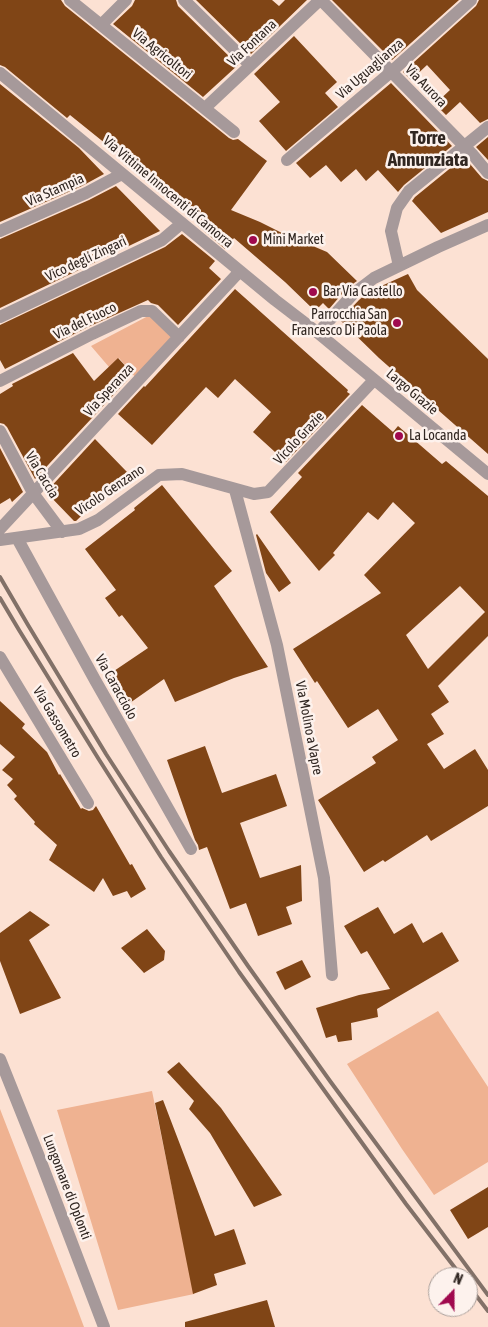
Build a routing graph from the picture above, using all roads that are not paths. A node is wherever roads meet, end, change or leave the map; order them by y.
1 (70, 0) edge
2 (126, 0) edge
3 (184, 0) edge
4 (321, 0) edge
5 (471, 0) edge
6 (101, 25) junction
7 (250, 65) junction
8 (391, 72) junction
9 (0, 73) edge
10 (205, 108) junction
11 (488, 127) edge
12 (234, 132) dead end
13 (464, 147) junction
14 (288, 160) dead end
15 (488, 173) edge
16 (122, 174) junction
17 (182, 223) junction
18 (488, 225) edge
19 (0, 231) edge
20 (399, 266) junction
21 (240, 271) junction
22 (0, 316) edge
23 (318, 333) junction
24 (180, 337) junction
25 (374, 380) junction
26 (0, 382) edge
27 (0, 431) edge
28 (488, 474) edge
29 (235, 490) junction
30 (33, 493) junction
31 (0, 529) edge
32 (62, 532) junction
33 (18, 538) junction
34 (0, 540) edge
35 (0, 657) edge
36 (88, 803) dead end
37 (191, 849) dead end
38 (332, 975) dead end
39 (0, 1059) edge
40 (104, 1327) edge

1 - 6 street, Via Agricoltori
2 - 6 street
3 - 7 street
4 - 7 street, Via Fontana
4 - 8 street, Via Aurora
5 - 8 street, Via Uguaglianza
6 - 10 street, Via Agricoltori
7 - 10 street, Via Fontana
8 - 13 street, Via Aurora
8 - 14 street, Via Uguaglianza
9 - 16 street, Via Vittime Innocenti di Camorra
10 - 12 street, Via Agricoltori
11 - 13 street
13 - 15 street, Via Aurora
13 - 20 street
16 - 17 street, Via Vittime Innocenti di Camorra
16 - 19 street, Via Stampia
17 - 21 street, Via Vittime Innocenti di Camorra
17 - 22 street, Vico degli Zingari
18 - 20 street
20 - 23 street
21 - 23 street, Via Vittime Innocenti di Camorra
21 - 24 street, Via Speranza
23 - 25 street, Largo Grazie
24 - 26 street, Via del Fuoco
24 - 30 street, Via Speranza
25 - 28 street, Largo Grazie
25 - 29 street, Vicolo Grazie
27 - 30 street, Via Caccia
29 - 32 street, Vicolo Genzano
29 - 38 street, Via Molino a Vapre
30 - 31 street, Via Speranza
30 - 32 street, Via Caccia
32 - 33 street, Vicolo Genzano
33 - 34 street, Vicolo Genzano
33 - 37 street, Via Caracciolo
35 - 36 street, Via Gassometro
39 - 40 street, Lungomare di Oplonti

